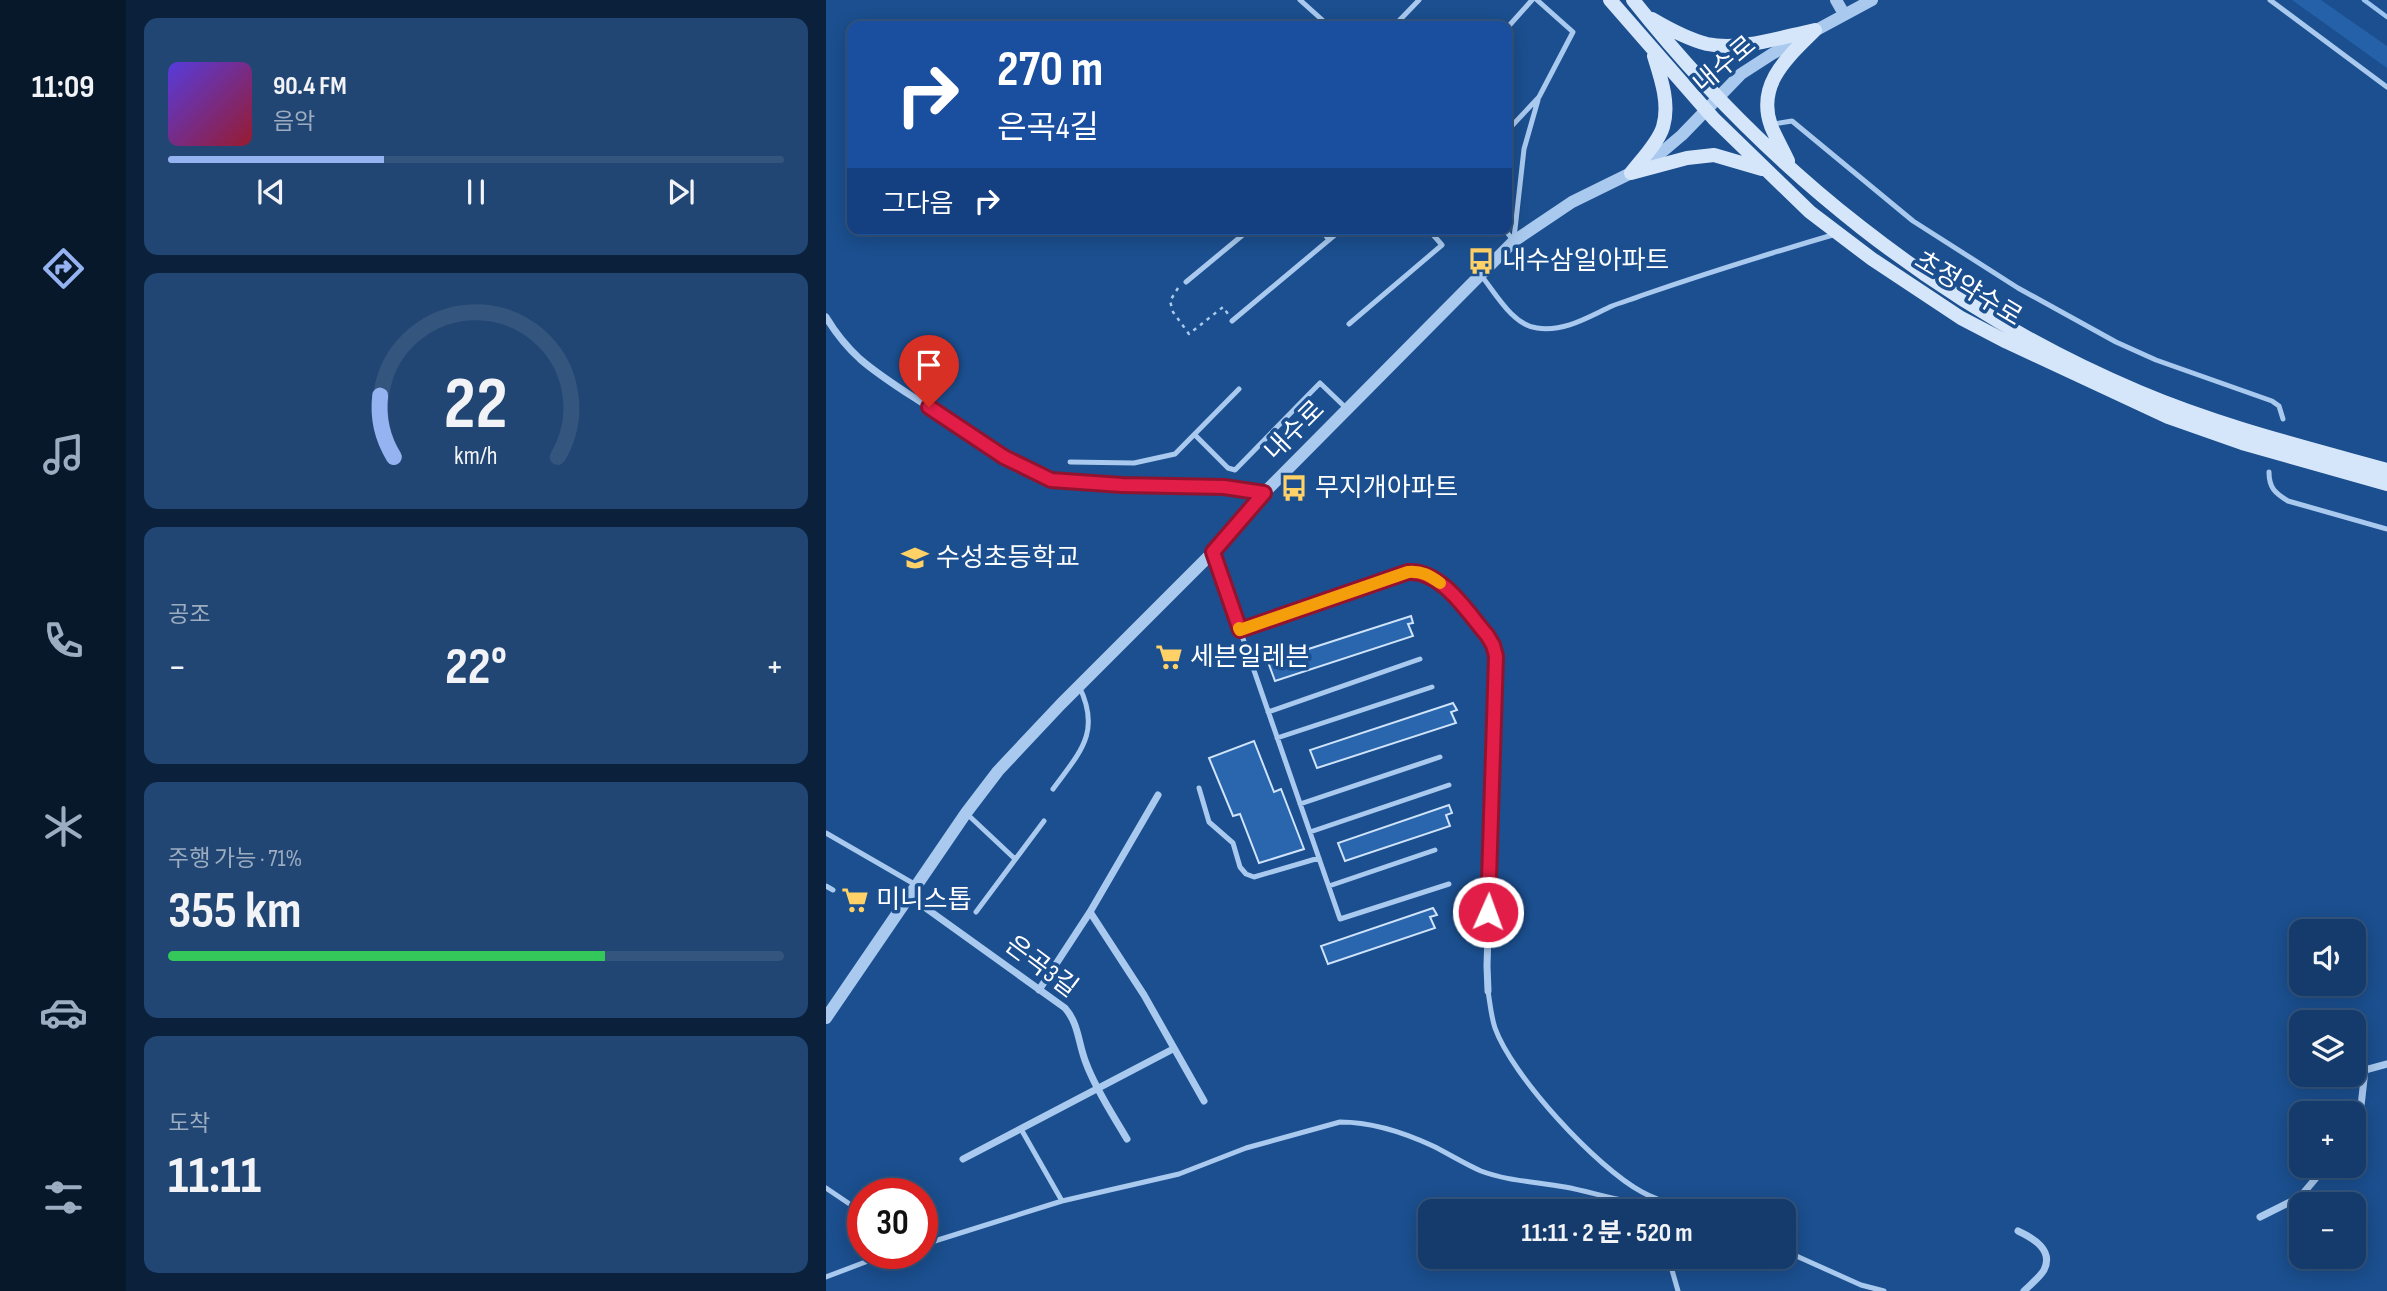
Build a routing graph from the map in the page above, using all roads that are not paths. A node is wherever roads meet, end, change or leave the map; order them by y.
1 (1419, 0) edge
2 (1535, 0) edge
3 (1610, 0) edge
4 (1633, 0) edge
5 (1836, 0) edge
6 (1872, 0) edge
7 (2270, 0) edge
8 (1302, 1) edge
9 (1844, 14) junction
10 (1645, 16) junction
11 (1320, 18) junction
12 (1317, 21) edge
13 (1323, 21) edge
14 (1399, 21) edge
15 (1512, 23) edge
16 (1815, 30) junction
17 (1651, 48) junction
18 (2387, 87) edge
19 (1539, 97) junction
20 (1719, 97) junction
21 (1706, 110) junction
22 (1770, 125) junction
23 (1512, 126) edge
24 (1792, 169) junction
25 (1765, 170) junction
26 (1631, 173) junction
27 (1838, 233) junction
28 (1243, 235) edge
29 (1325, 235) edge
30 (1335, 235) edge
31 (1433, 235) edge
32 (1509, 235) edge
33 (1329, 240) junction
34 (1514, 241) junction
35 (1480, 274) junction
36 (1186, 282) road end
37 (826, 317) edge
38 (1233, 321) road end
39 (1349, 324) dead end
40 (1239, 389) dead end
41 (1349, 410) junction
42 (2283, 419) dead end
43 (1195, 435) junction
44 (1070, 462) dead end
45 (2387, 470) edge
46 (2269, 472) dead end
47 (2387, 484) edge
48 (1264, 493) junction
49 (2387, 529) edge
50 (1213, 552) junction
51 (1240, 630) junction
52 (1420, 659) dead end
53 (1079, 686) junction
54 (1432, 687) dead end
55 (1268, 712) junction
56 (1277, 738) junction
57 (1440, 757) dead end
58 (1449, 785) dead end
59 (1199, 788) dead end
60 (1053, 789) dead end
61 (1158, 795) dead end
62 (1300, 804) junction
63 (966, 813) junction
64 (1044, 821) dead end
65 (1310, 832) junction
66 (826, 833) edge
67 (1435, 850) dead end
68 (1319, 858) junction
69 (1015, 859) junction
70 (1449, 884) dead end
71 (916, 885) junction
72 (826, 886) edge
73 (1329, 886) junction
74 (833, 890) dead end
75 (908, 896) junction
76 (976, 912) dead end
77 (1090, 912) junction
78 (1039, 990) junction
79 (1488, 991) joint
80 (826, 1018) edge
81 (1173, 1049) junction
82 (2387, 1064) edge
83 (1098, 1088) junction
84 (1203, 1101) dead end
85 (2362, 1101) edge
86 (1021, 1129) junction
87 (1127, 1139) dead end
88 (963, 1159) dead end
89 (2316, 1178) edge
90 (826, 1188) edge
91 (1622, 1199) edge
92 (1658, 1199) edge
93 (1062, 1201) junction
94 (847, 1202) edge
95 (2260, 1217) dead end
96 (2018, 1231) dead end
97 (938, 1240) edge
98 (1796, 1257) edge
99 (847, 1269) edge
100 (1672, 1269) edge
101 (826, 1277) edge
102 (1678, 1291) edge
103 (1884, 1291) edge
104 (2024, 1291) edge

1 - 14 lane
2 - 15 lane
2 - 19 lane
3 - 17 main road, 초정약수로
4 - 10 main road, 초정약수로
5 - 9 street
6 - 9 street, 내수로
7 - 18 lane
8 - 11 lane
9 - 16 street, 내수로
10 - 16 main road
10 - 20 main road, 초정약수로
11 - 12 lane
11 - 13 lane
16 - 20 street, 내수로
16 - 22 main road
17 - 21 main road, 초정약수로
17 - 26 main road
19 - 23 lane
19 - 34 lane
20 - 21 street, 내수로
20 - 24 main road, 초정약수로
21 - 25 main road, 초정약수로
21 - 26 street, 내수로
22 - 24 main road
22 - 42 lane
24 - 45 main road, 초정약수로
25 - 26 main road
25 - 27 main road, 초정약수로
26 - 34 street, 내수로
27 - 35 lane
27 - 47 main road, 초정약수로
28 - 36 lane
29 - 33 lane
30 - 33 lane
31 - 39 lane
32 - 34 lane
33 - 38 lane
34 - 35 street, 내수로
35 - 41 street, 내수로
37 - 48 street
40 - 43 lane
41 - 43 lane
41 - 48 street, 내수로
43 - 44 lane
46 - 49 lane
48 - 50 street, 내수로
50 - 51 street
50 - 53 street, 내수로
51 - 55 lane
51 - 79 street
52 - 55 lane
53 - 60 lane
53 - 63 street, 내수로
54 - 56 lane
55 - 56 lane
56 - 62 lane
57 - 62 lane
58 - 65 lane
59 - 68 lane
61 - 77 street
62 - 65 lane
63 - 69 lane
63 - 71 street, 내수로
64 - 69 lane
65 - 68 lane
66 - 71 lane
67 - 73 lane
68 - 73 lane
69 - 76 lane
70 - 73 lane
71 - 75 street, 내수로
72 - 74 lane
75 - 78 street, 은곡3길
75 - 80 street, 내수로
77 - 78 street
77 - 81 street
78 - 83 street, 은곡3길
79 - 92 lane
81 - 83 street
81 - 84 street
82 - 85 street
83 - 86 street
83 - 87 street, 은곡3길
86 - 88 street
86 - 93 lane
89 - 95 street
90 - 94 lane
91 - 93 lane
93 - 97 lane
96 - 104 street
98 - 103 lane
99 - 101 lane
100 - 102 lane

